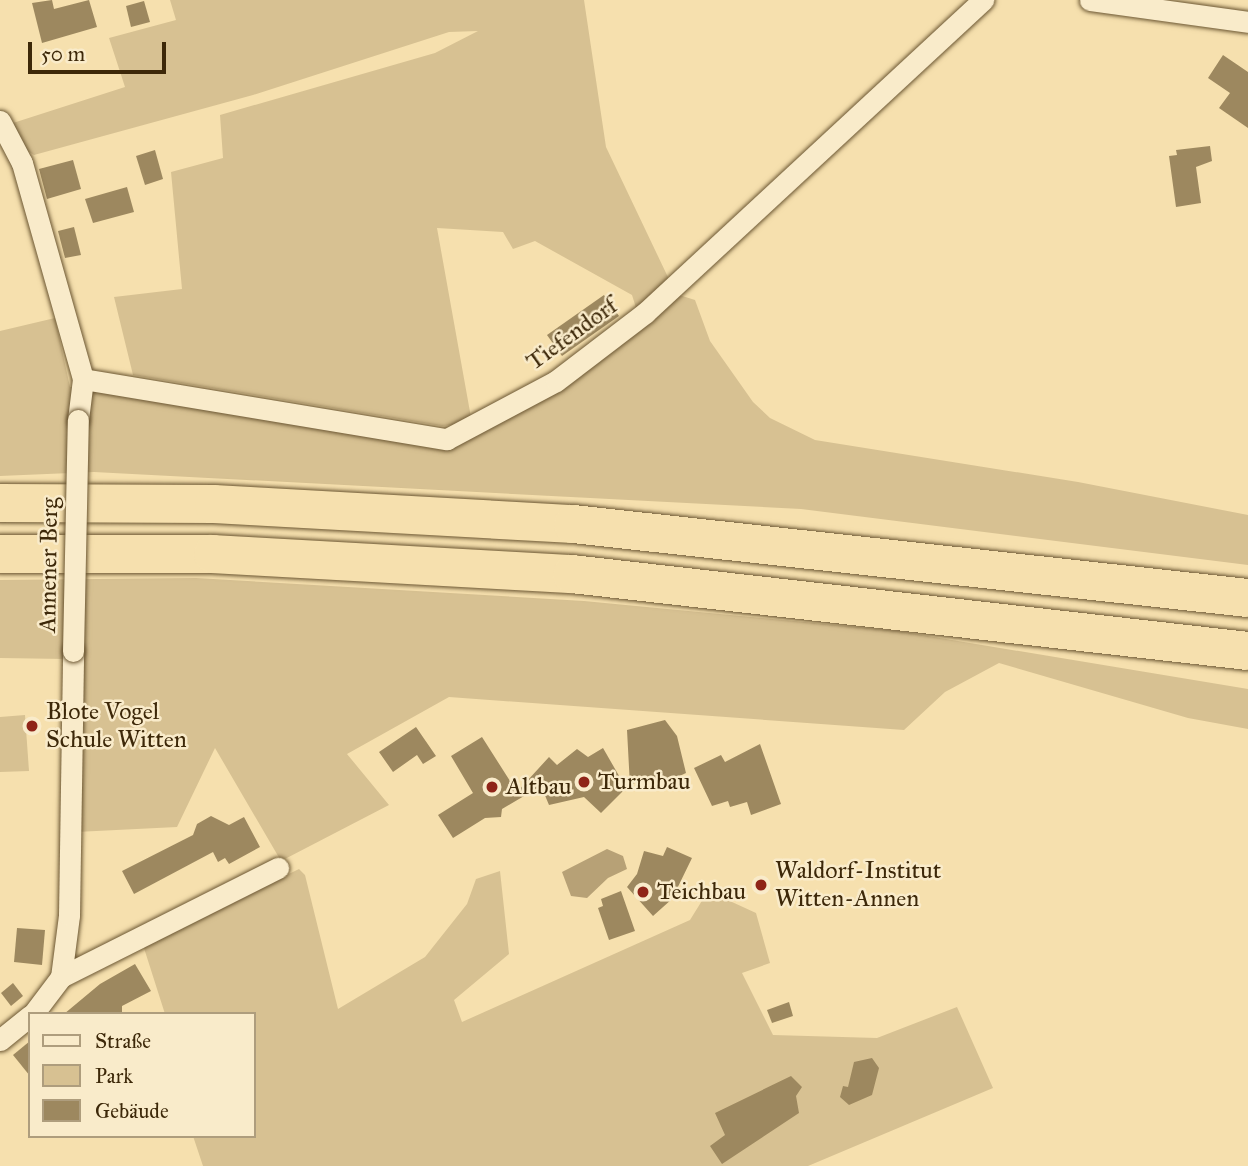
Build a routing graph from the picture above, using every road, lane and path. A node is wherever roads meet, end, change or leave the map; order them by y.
1 (983, 0) edge
2 (1090, 0) edge
3 (1248, 22) edge
4 (0, 121) edge
5 (83, 379) junction
6 (0, 503) edge
7 (0, 554) edge
8 (1248, 590) edge
9 (1208, 592) junction
10 (1248, 598) edge
11 (1248, 651) edge
12 (278, 868) dead end
13 (61, 977) junction
14 (33, 1012) edge
15 (28, 1017) edge
16 (0, 1040) edge

1 - 5 street, Tiefendorf
2 - 3 street
4 - 5 street, Annener Berg
5 - 13 street, Annener Berg, bridge
6 - 9 highway
7 - 11 highway
8 - 9 highway
9 - 10 highway
12 - 13 street
13 - 14 street
15 - 16 street

